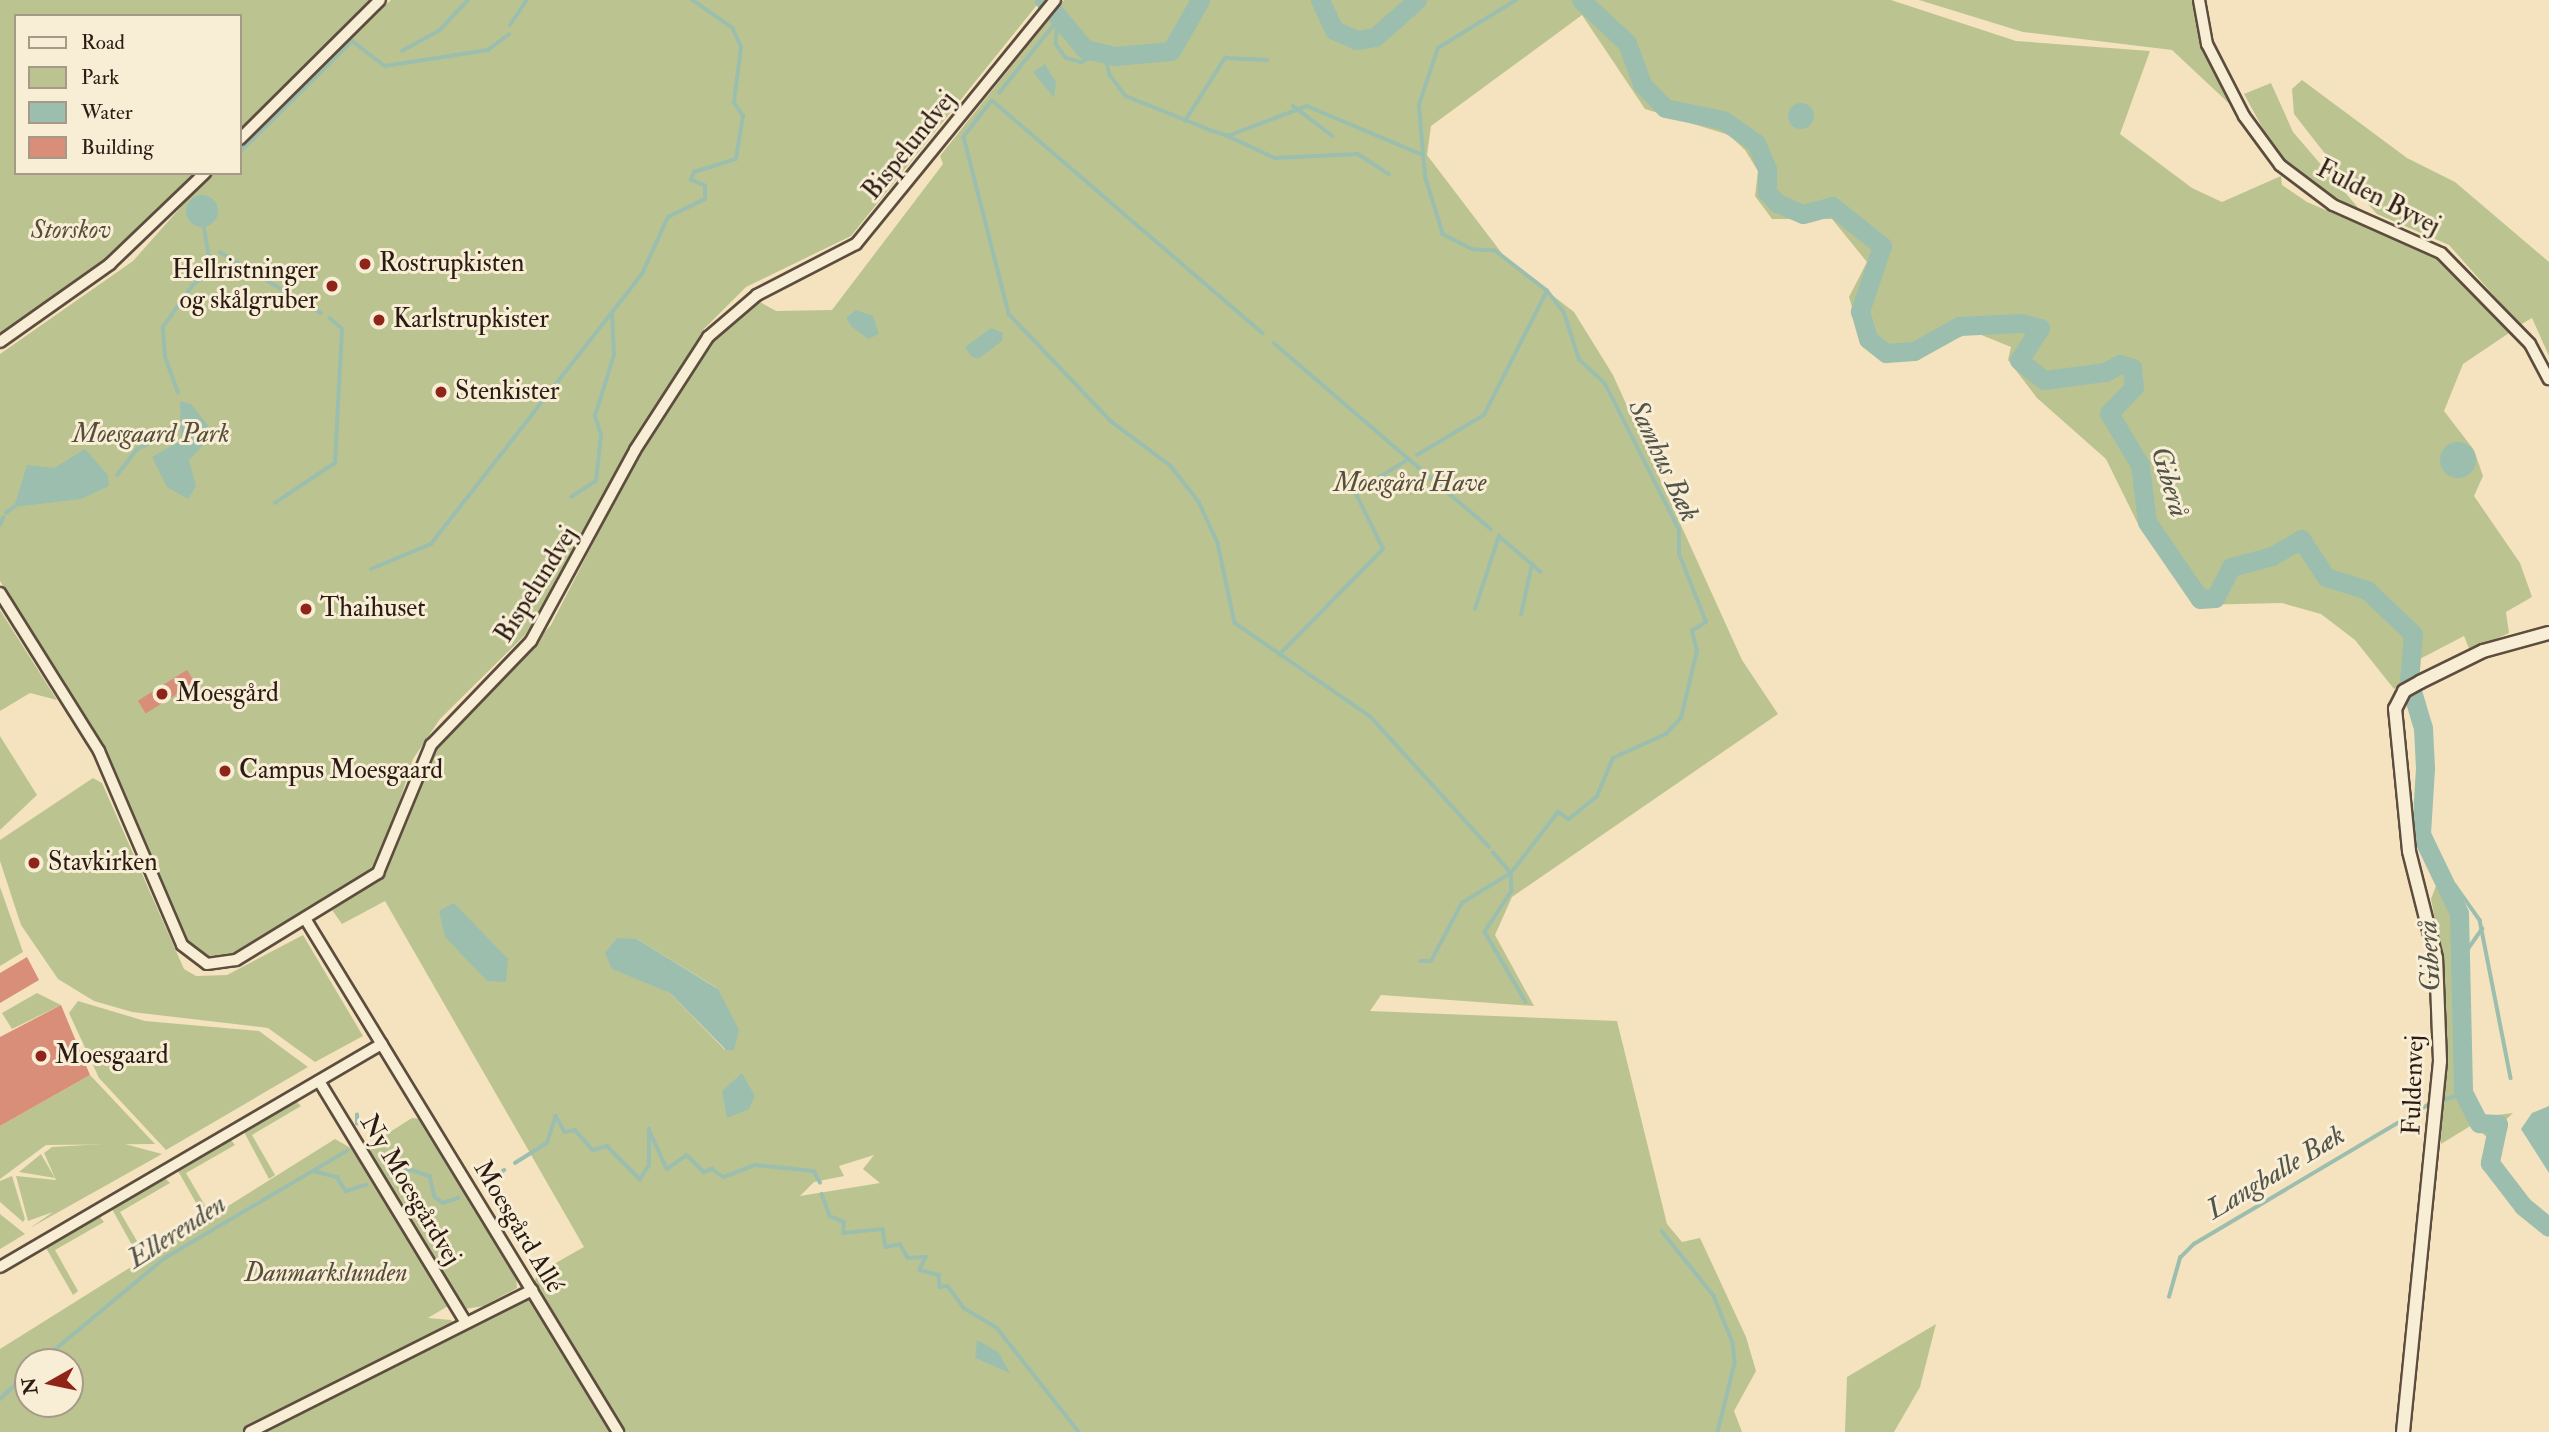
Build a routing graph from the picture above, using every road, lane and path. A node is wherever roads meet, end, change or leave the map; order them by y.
1 (380, 0) edge
2 (1055, 0) edge
3 (2199, 0) edge
4 (242, 137) edge
5 (203, 175) edge
6 (0, 342) edge
7 (2549, 379) edge
8 (0, 593) edge
9 (2549, 633) edge
10 (306, 920) junction
11 (382, 1044) junction
12 (319, 1081) junction
13 (0, 1267) edge
14 (532, 1290) junction
15 (465, 1321) junction
16 (250, 1432) edge
17 (618, 1432) edge
18 (2403, 1432) edge

1 - 4 street
2 - 10 street, Bispelundvej
3 - 7 street, Fulden Byvej
5 - 6 street
8 - 10 street, Bispelundvej
9 - 18 street, Fuldenvej
10 - 11 street, Moesgård Allé
11 - 12 street
11 - 14 street, Moesgård Allé
12 - 13 street
12 - 15 street, Ny Moesgårdvej
14 - 15 street
14 - 17 street, Moesgård Allé
15 - 16 street

